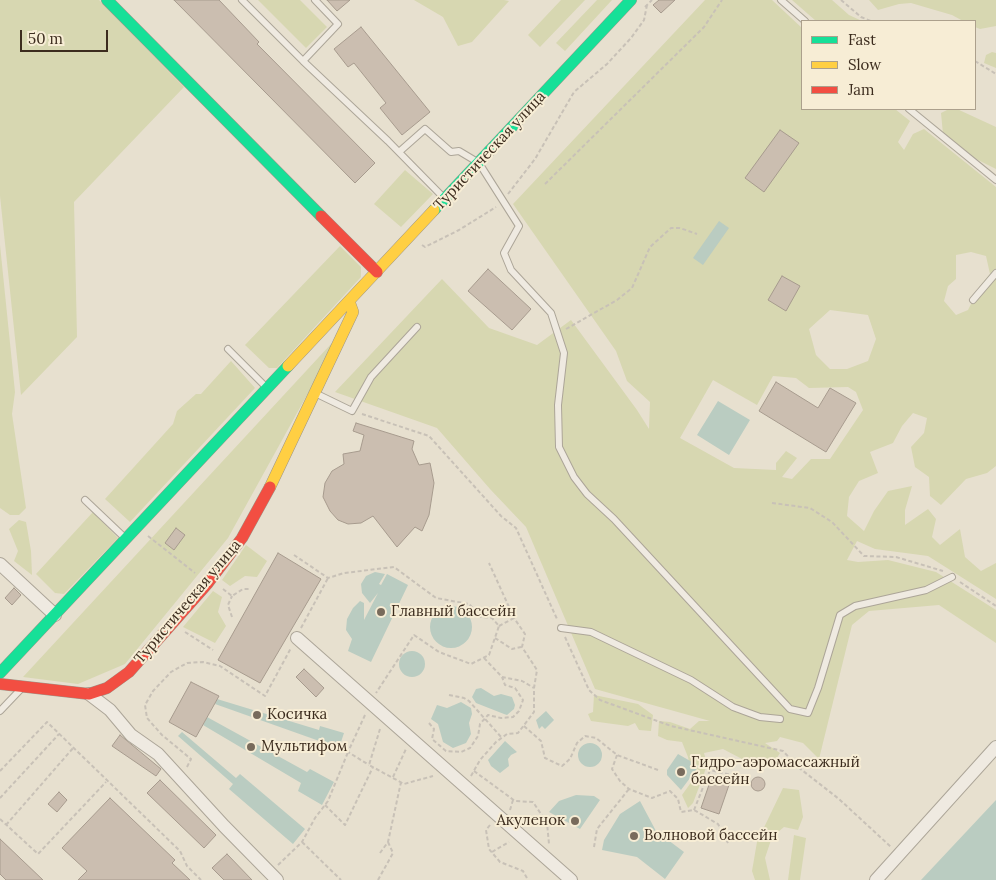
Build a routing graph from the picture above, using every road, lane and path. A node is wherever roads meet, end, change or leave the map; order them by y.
1 (107, 0) edge
2 (242, 0) edge
3 (315, 0) edge
4 (631, 0) edge
5 (722, 0) edge
6 (781, 0) edge
7 (841, 0) edge
8 (648, 5) dead end
9 (804, 20) edge
10 (869, 20) edge
11 (302, 61) junction
12 (976, 62) edge
13 (996, 74) edge
14 (910, 110) edge
15 (399, 152) junction
16 (479, 163) junction
17 (996, 180) edge
18 (545, 184) dead end
19 (445, 199) junction
20 (502, 200) junction
21 (697, 234) dead end
22 (420, 244) dead end
23 (377, 272) junction
24 (996, 273) edge
25 (973, 300) dead end
26 (349, 301) junction
27 (416, 327) dead end
28 (558, 334) junction
29 (228, 349) dead end
30 (267, 388) junction
31 (316, 393) junction
32 (352, 411) junction
33 (85, 500) dead end
34 (772, 503) dead end
35 (147, 536) dead end
36 (126, 539) junction
37 (294, 555) dead end
38 (489, 563) dead end
39 (0, 564) edge
40 (952, 577) junction
41 (328, 578) junction
42 (208, 583) junction
43 (251, 589) dead end
44 (232, 596) junction
45 (996, 606) edge
46 (55, 615) junction
47 (232, 618) dead end
48 (514, 618) junction
49 (172, 625) junction
50 (499, 626) junction
51 (561, 628) junction
52 (296, 638) junction
53 (495, 638) junction
54 (522, 647) junction
55 (214, 650) dead end
56 (483, 658) junction
57 (0, 673) edge
58 (502, 677) junction
59 (0, 684) edge
60 (22, 687) junction
61 (534, 688) junction
62 (90, 694) junction
63 (449, 695) dead end
64 (370, 704) junction
65 (0, 711) edge
66 (384, 716) junction
67 (484, 719) junction
68 (780, 719) dead end
69 (429, 723) dead end
70 (524, 726) junction
71 (60, 734) junction
72 (502, 738) junction
73 (411, 740) junction
74 (74, 747) junction
75 (996, 747) edge
76 (348, 752) junction
77 (617, 755) junction
78 (369, 764) junction
79 (373, 766) junction
80 (658, 770) dead end
81 (0, 771) edge
82 (474, 771) junction
83 (448, 772) junction
84 (393, 777) junction
85 (182, 778) junction
86 (749, 779) dead end
87 (106, 782) junction
88 (401, 782) junction
89 (462, 784) junction
90 (629, 789) junction
91 (0, 798) edge
92 (325, 805) junction
93 (694, 810) junction
94 (498, 816) junction
95 (0, 819) edge
96 (6, 825) junction
97 (520, 836) junction
98 (302, 842) junction
99 (388, 842) junction
100 (728, 843) dead end
101 (594, 847) dead end
102 (492, 852) junction
103 (380, 853) dead end
104 (898, 854) junction
105 (552, 863) junction
106 (273, 876) edge
107 (201, 880) edge
108 (341, 880) edge
109 (378, 880) edge
110 (528, 880) edge
111 (571, 880) edge
112 (876, 880) edge

1 - 23 street
2 - 11 lane
3 - 11 lane
4 - 16 street, Туристическая улица
5 - 18 path
6 - 9 lane
7 - 10 path
8 - 20 path
11 - 15 lane
12 - 13 path
14 - 17 lane
15 - 16 lane
15 - 19 lane
16 - 19 street, Туристическая улица
16 - 20 lane
19 - 23 street, Туристическая улица
20 - 22 path
20 - 28 lane
21 - 28 path
23 - 26 street, Туристическая улица
24 - 25 lane
26 - 30 street, Туристическая улица
26 - 31 street, Туристическая улица
27 - 32 lane
28 - 40 lane
29 - 30 lane
30 - 36 street, Туристическая улица
31 - 32 lane
31 - 42 street, Туристическая улица
32 - 51 path
33 - 36 lane
34 - 40 path
35 - 42 path
36 - 46 street, Туристическая улица
37 - 41 path
38 - 48 path
39 - 46 street
40 - 45 path
41 - 50 path
41 - 52 path
42 - 44 path
42 - 49 street, Туристическая улица
43 - 44 path
44 - 47 path
46 - 57 street, Туристическая улица
48 - 50 path
48 - 54 path
49 - 55 path
49 - 62 street, Туристическая улица
50 - 53 path
51 - 68 lane
51 - 104 path
52 - 64 street
52 - 85 path
53 - 54 path
53 - 56 path
54 - 61 path
56 - 58 path
56 - 64 path
58 - 61 path
58 - 67 path
59 - 60 street, Туристическая улица
60 - 62 street, Туристическая улица
60 - 65 lane
61 - 70 path
62 - 85 street
63 - 67 path
64 - 66 street
64 - 76 path
66 - 73 street
66 - 78 path
67 - 69 path
67 - 72 path
70 - 72 path
70 - 77 path
71 - 74 path
71 - 81 path
71 - 91 path
72 - 82 path
73 - 83 street
73 - 84 path
74 - 87 path
74 - 96 path
75 - 104 street
76 - 78 path
76 - 92 path
77 - 80 path
77 - 90 path
78 - 79 path
79 - 84 path
79 - 92 path
82 - 89 path
82 - 105 path
83 - 88 path
83 - 89 street
84 - 88 path
85 - 106 street
86 - 93 path
87 - 96 path
87 - 107 path
88 - 99 path
89 - 94 street
90 - 93 path
90 - 101 path
92 - 98 path
93 - 100 path
94 - 97 street
94 - 102 path
95 - 96 path
97 - 102 path
97 - 105 street
98 - 106 path
98 - 108 path
99 - 103 path
99 - 109 path
102 - 110 path
104 - 112 street
105 - 111 street

